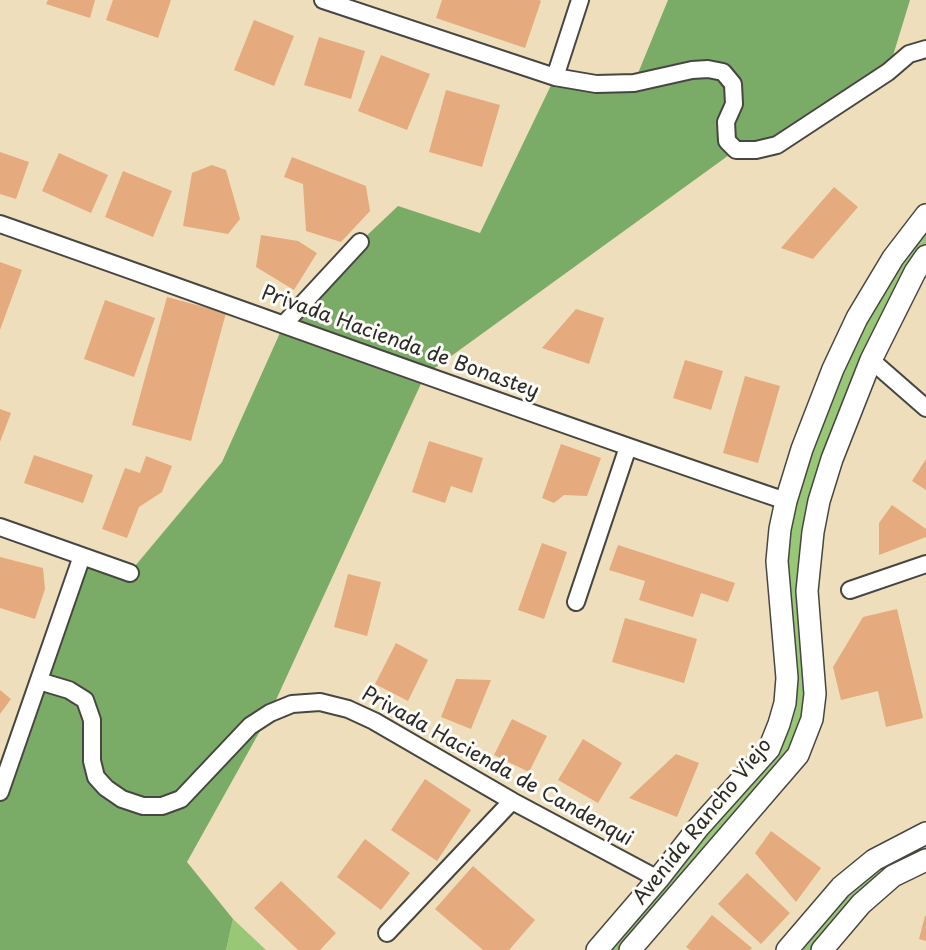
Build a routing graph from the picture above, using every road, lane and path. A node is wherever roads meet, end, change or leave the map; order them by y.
1 (323, 0) edge
2 (580, 0) edge
3 (926, 49) edge
4 (555, 77) junction
5 (926, 215) edge
6 (0, 224) edge
7 (360, 242) dead end
8 (926, 256) edge
9 (284, 324) junction
10 (871, 360) junction
11 (926, 408) edge
12 (628, 447) junction
13 (786, 501) junction
14 (0, 527) edge
15 (780, 529) junction
16 (813, 532) junction
17 (82, 556) junction
18 (926, 564) edge
19 (130, 573) dead end
20 (850, 590) dead end
21 (576, 602) dead end
22 (39, 681) junction
23 (0, 792) edge
24 (512, 801) junction
25 (698, 828) junction
26 (926, 833) edge
27 (719, 847) junction
28 (926, 860) edge
29 (658, 879) junction
30 (630, 913) junction
31 (650, 927) junction
32 (387, 933) dead end
33 (597, 950) edge
34 (630, 950) edge
35 (787, 950) edge
36 (822, 950) edge

1 - 4 street
2 - 4 street
3 - 4 street
5 - 13 street, Avenida Rancho Viejo
6 - 9 street, Privada Hacienda de Bonastey
7 - 9 street, Privada Hacienda de Bonastey
8 - 10 street, Avenida Rancho Viejo
9 - 12 street, Privada Hacienda de Bonastey
10 - 11 street
10 - 16 street, Avenida Rancho Viejo
12 - 13 street, Privada Hacienda de Bonastey
12 - 21 street
13 - 15 street, Avenida Rancho Viejo
14 - 17 street
15 - 16 street
15 - 25 street, Avenida Rancho Viejo
16 - 27 street, Avenida Rancho Viejo
17 - 19 street
17 - 22 street
18 - 20 street
22 - 23 street
22 - 24 street, Privada Hacienda de Candenqui
24 - 29 street, Privada Hacienda de Candenqui
24 - 32 street, Privada Hacienda de Candenqui
25 - 27 street
25 - 29 street, Avenida Rancho Viejo
26 - 35 street
27 - 31 street, Avenida Rancho Viejo
28 - 36 street
29 - 30 street, Avenida Rancho Viejo
30 - 31 street
30 - 33 street, Avenida Rancho Viejo
31 - 34 street, Avenida Rancho Viejo

